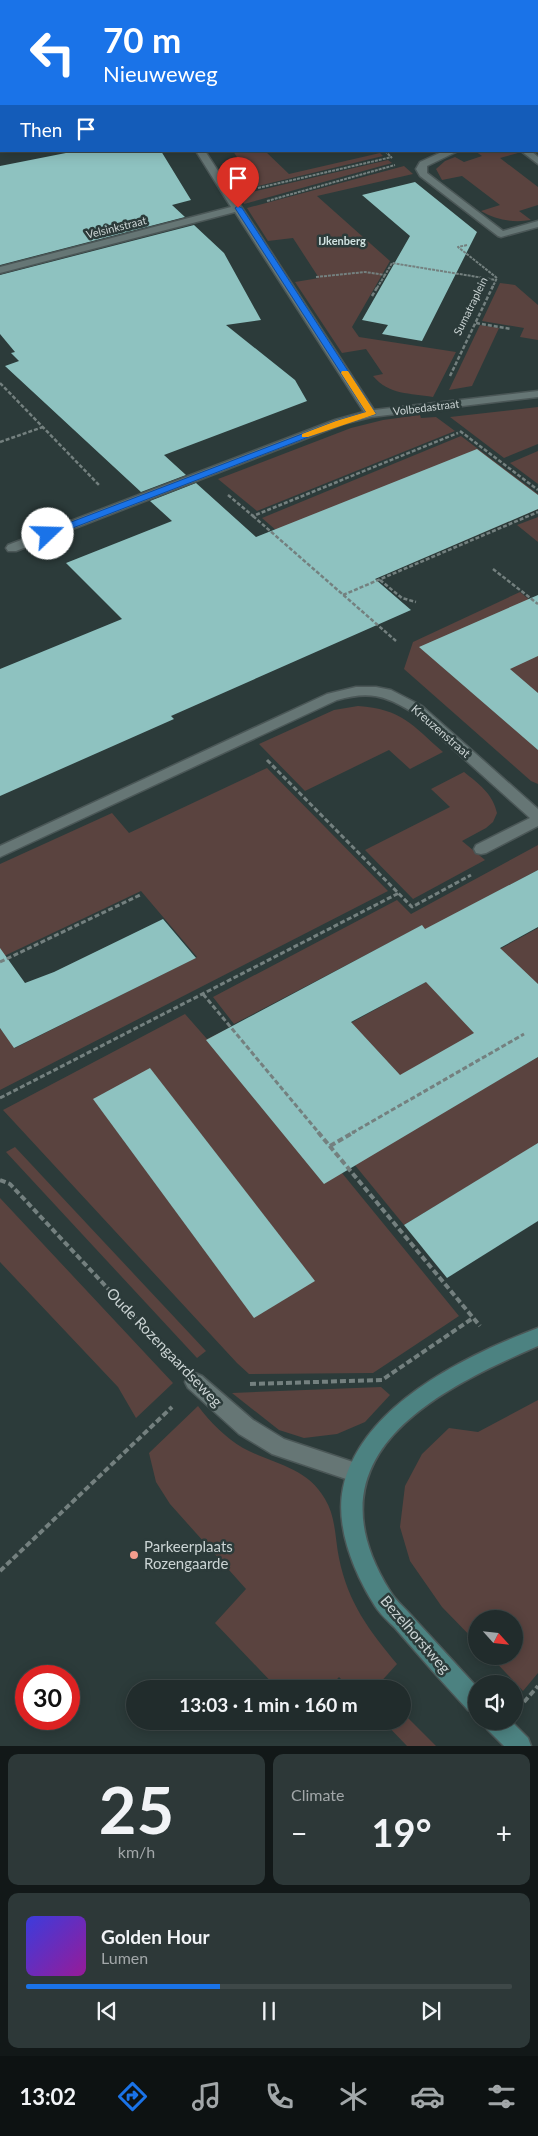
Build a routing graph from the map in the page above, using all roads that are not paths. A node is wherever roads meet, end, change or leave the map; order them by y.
1 (201, 152) edge
2 (451, 152) edge
3 (526, 152) edge
4 (538, 161) edge
5 (238, 208) junction
6 (538, 224) edge
7 (0, 270) edge
8 (538, 394) edge
9 (371, 414) junction
10 (12, 548) dead end
11 (538, 818) edge
12 (481, 849) dead end
13 (0, 852) edge
14 (538, 1337) edge
15 (195, 1382) road end
16 (358, 1473) junction
17 (468, 1694) edge
18 (503, 1730) edge
19 (520, 1746) edge

1 - 5 street
2 - 6 street
3 - 4 street
5 - 7 street, Velsinkstraat
5 - 9 street
8 - 9 street, Volbedastraat
9 - 10 street, Volbedastraat
11 - 12 street, Kreuzenstraat
11 - 13 street, Kreuzenstraat
14 - 16 street, Bezelhorstweg
15 - 16 street, Oude Rozengaardseweg
16 - 17 street, Bezelhorstweg
18 - 19 street

